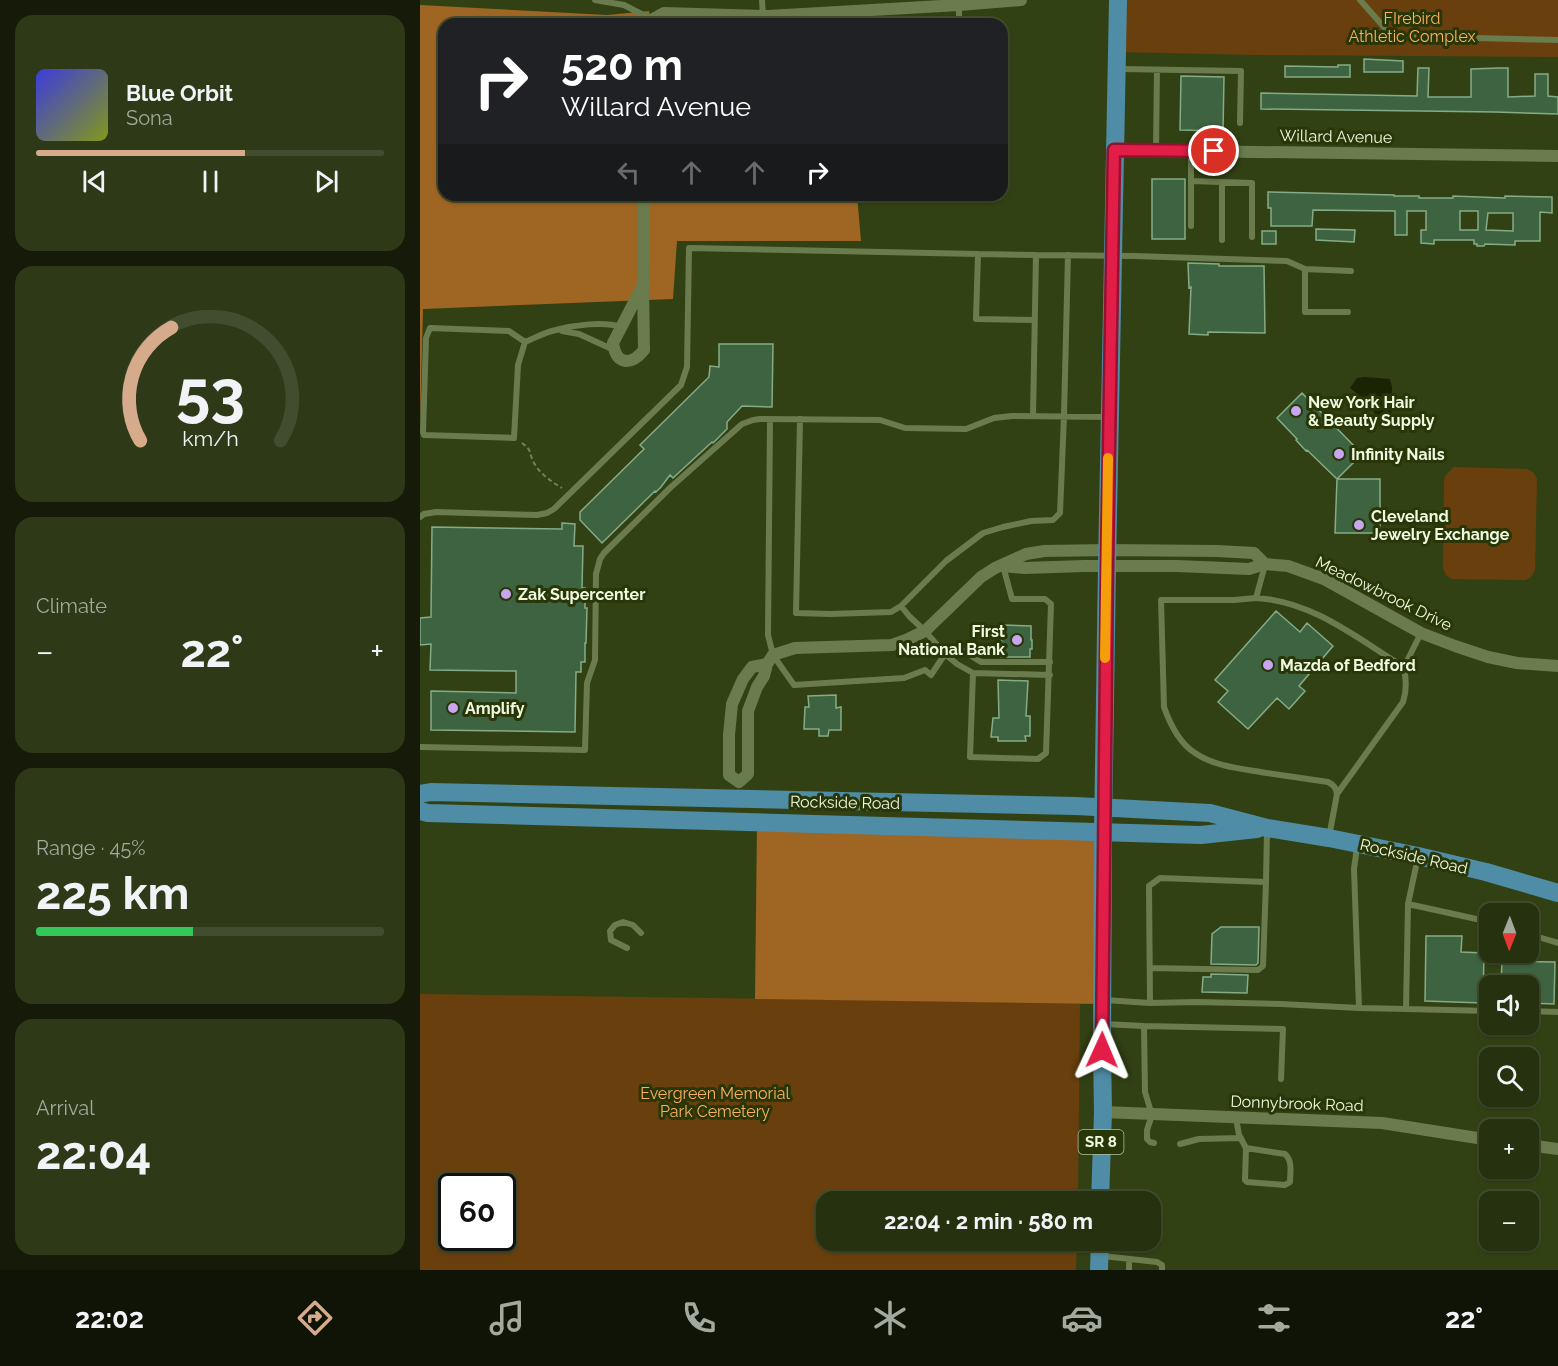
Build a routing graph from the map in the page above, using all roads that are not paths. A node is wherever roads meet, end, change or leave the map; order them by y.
1 (595, 0) edge
2 (762, 0) edge
3 (1021, 0) edge
4 (1118, 0) edge
5 (1360, 0) edge
6 (932, 3) edge
7 (959, 5) junction
8 (763, 16) junction
9 (645, 18) edge
10 (657, 18) edge
11 (770, 18) edge
12 (795, 18) edge
13 (960, 18) edge
14 (1558, 40) edge
15 (1116, 69) junction
16 (1157, 70) junction
17 (1240, 123) dead end
18 (1156, 149) junction
19 (1114, 150) junction
20 (1191, 151) junction
21 (1558, 156) edge
22 (1191, 181) junction
23 (1222, 182) junction
24 (644, 201) edge
25 (1191, 226) dead end
26 (1252, 237) dead end
27 (1222, 240) dead end
28 (978, 254) junction
29 (1036, 255) junction
30 (1068, 255) junction
31 (1113, 256) junction
32 (1305, 269) junction
33 (1351, 271) dead end
34 (643, 285) junction
35 (1348, 312) dead end
36 (1034, 320) junction
37 (621, 327) junction
38 (555, 330) junction
39 (525, 342) junction
40 (614, 350) junction
41 (1033, 416) junction
42 (1064, 416) junction
43 (1109, 417) junction
44 (770, 419) junction
45 (800, 419) junction
46 (420, 517) edge
47 (1107, 558) junction
48 (1265, 564) junction
49 (1003, 566) junction
50 (1256, 598) junction
51 (901, 606) junction
52 (925, 631) junction
53 (1421, 633) junction
54 (945, 654) junction
55 (770, 660) junction
56 (1050, 662) junction
57 (1558, 666) edge
58 (1404, 667) junction
59 (973, 673) junction
60 (1050, 675) junction
61 (420, 747) edge
62 (738, 791) junction
63 (420, 794) edge
64 (1337, 794) junction
65 (1103, 808) junction
66 (420, 811) edge
67 (737, 822) junction
68 (1268, 828) junction
69 (1103, 831) junction
70 (1329, 838) junction
71 (1357, 843) junction
72 (1418, 856) junction
73 (1266, 882) junction
74 (1558, 892) edge
75 (1408, 904) junction
76 (1479, 920) edge
77 (641, 933) dead end
78 (1539, 937) edge
79 (1558, 943) edge
80 (627, 948) dead end
81 (1150, 968) junction
82 (1102, 1000) junction
83 (1150, 1003) junction
84 (1359, 1008) junction
85 (1406, 1009) junction
86 (1479, 1011) edge
87 (1539, 1011) edge
88 (1558, 1012) edge
89 (1102, 1024) junction
90 (1144, 1026) junction
91 (1281, 1079) dead end
92 (1103, 1112) junction
93 (1152, 1115) junction
94 (1236, 1118) junction
95 (1241, 1138) junction
96 (1479, 1138) edge
97 (1154, 1143) dead end
98 (1180, 1144) dead end
99 (1539, 1147) edge
100 (1246, 1148) junction
101 (1558, 1149) edge
102 (1100, 1191) edge
103 (1100, 1256) edge
104 (1129, 1259) junction
105 (1129, 1270) edge
106 (1162, 1270) edge

1 - 9 lane
2 - 8 lane
3 - 7 street
4 - 15 main road, SR 8
5 - 14 lane
6 - 7 street
6 - 12 street
7 - 13 lane
8 - 10 street
8 - 11 street
15 - 16 lane
15 - 19 main road, SR 8
16 - 17 lane
16 - 18 lane
18 - 19 street, Willard Avenue
18 - 20 street, Willard Avenue
19 - 31 main road, SR 8
20 - 21 street, Willard Avenue
20 - 22 lane
22 - 23 lane
22 - 25 lane
23 - 26 lane
23 - 27 lane
24 - 34 street
28 - 29 lane
28 - 36 lane
28 - 46 lane
29 - 30 lane
29 - 36 lane
30 - 31 lane
30 - 42 lane
31 - 32 lane
31 - 43 main road, SR 8
32 - 33 lane
32 - 35 lane
34 - 37 street
34 - 40 street
36 - 41 lane
37 - 38 lane
37 - 40 street
38 - 39 lane
38 - 40 lane
39 - 39 lane
41 - 42 lane
41 - 45 lane
42 - 43 lane
42 - 51 lane
43 - 47 main road, SR 8
44 - 45 lane
44 - 55 lane
44 - 61 lane
45 - 51 lane
47 - 48 street, Meadowbrook Drive
47 - 48 street, Meadowbrook Drive
47 - 49 street, Meadowbrook Drive
47 - 65 main road, SR 8
48 - 50 lane
48 - 53 street, Meadowbrook Drive
49 - 52 street
49 - 56 lane
50 - 58 lane
50 - 64 lane
51 - 52 lane
52 - 54 lane
52 - 55 street
53 - 57 street, Meadowbrook Drive
53 - 58 lane
54 - 55 lane
54 - 56 lane
54 - 59 lane
55 - 62 street
55 - 62 street
56 - 60 lane
58 - 64 lane
59 - 60 lane
59 - 60 lane
62 - 63 main road, Rockside Road
62 - 65 main road, Rockside Road
62 - 67 street
64 - 70 lane
65 - 68 main road, Rockside Road
65 - 69 main road, SR 8
66 - 67 main road, Rockside Road
67 - 69 main road, Rockside Road
68 - 69 main road, Rockside Road
68 - 70 main road, Rockside Road
68 - 73 lane
69 - 82 main road, SR 8
70 - 71 main road, Rockside Road
71 - 72 main road, Rockside Road
71 - 84 lane
72 - 74 main road, Rockside Road
72 - 75 lane
73 - 81 lane
73 - 81 lane
75 - 76 lane
75 - 85 lane
77 - 80 lane
78 - 79 lane
81 - 83 lane
82 - 83 lane
82 - 89 main road, SR 8
83 - 84 lane
84 - 85 lane
85 - 86 lane
87 - 88 lane
89 - 90 lane
89 - 92 main road, SR 8
90 - 91 lane
90 - 93 lane
92 - 93 street, Donnybrook Road
92 - 102 main road, SR 8
93 - 94 street, Donnybrook Road
93 - 97 lane
94 - 95 lane
94 - 96 street, Donnybrook Road
95 - 98 lane
95 - 100 lane
99 - 101 street
100 - 100 lane
103 - 104 lane
104 - 105 lane
104 - 106 lane

